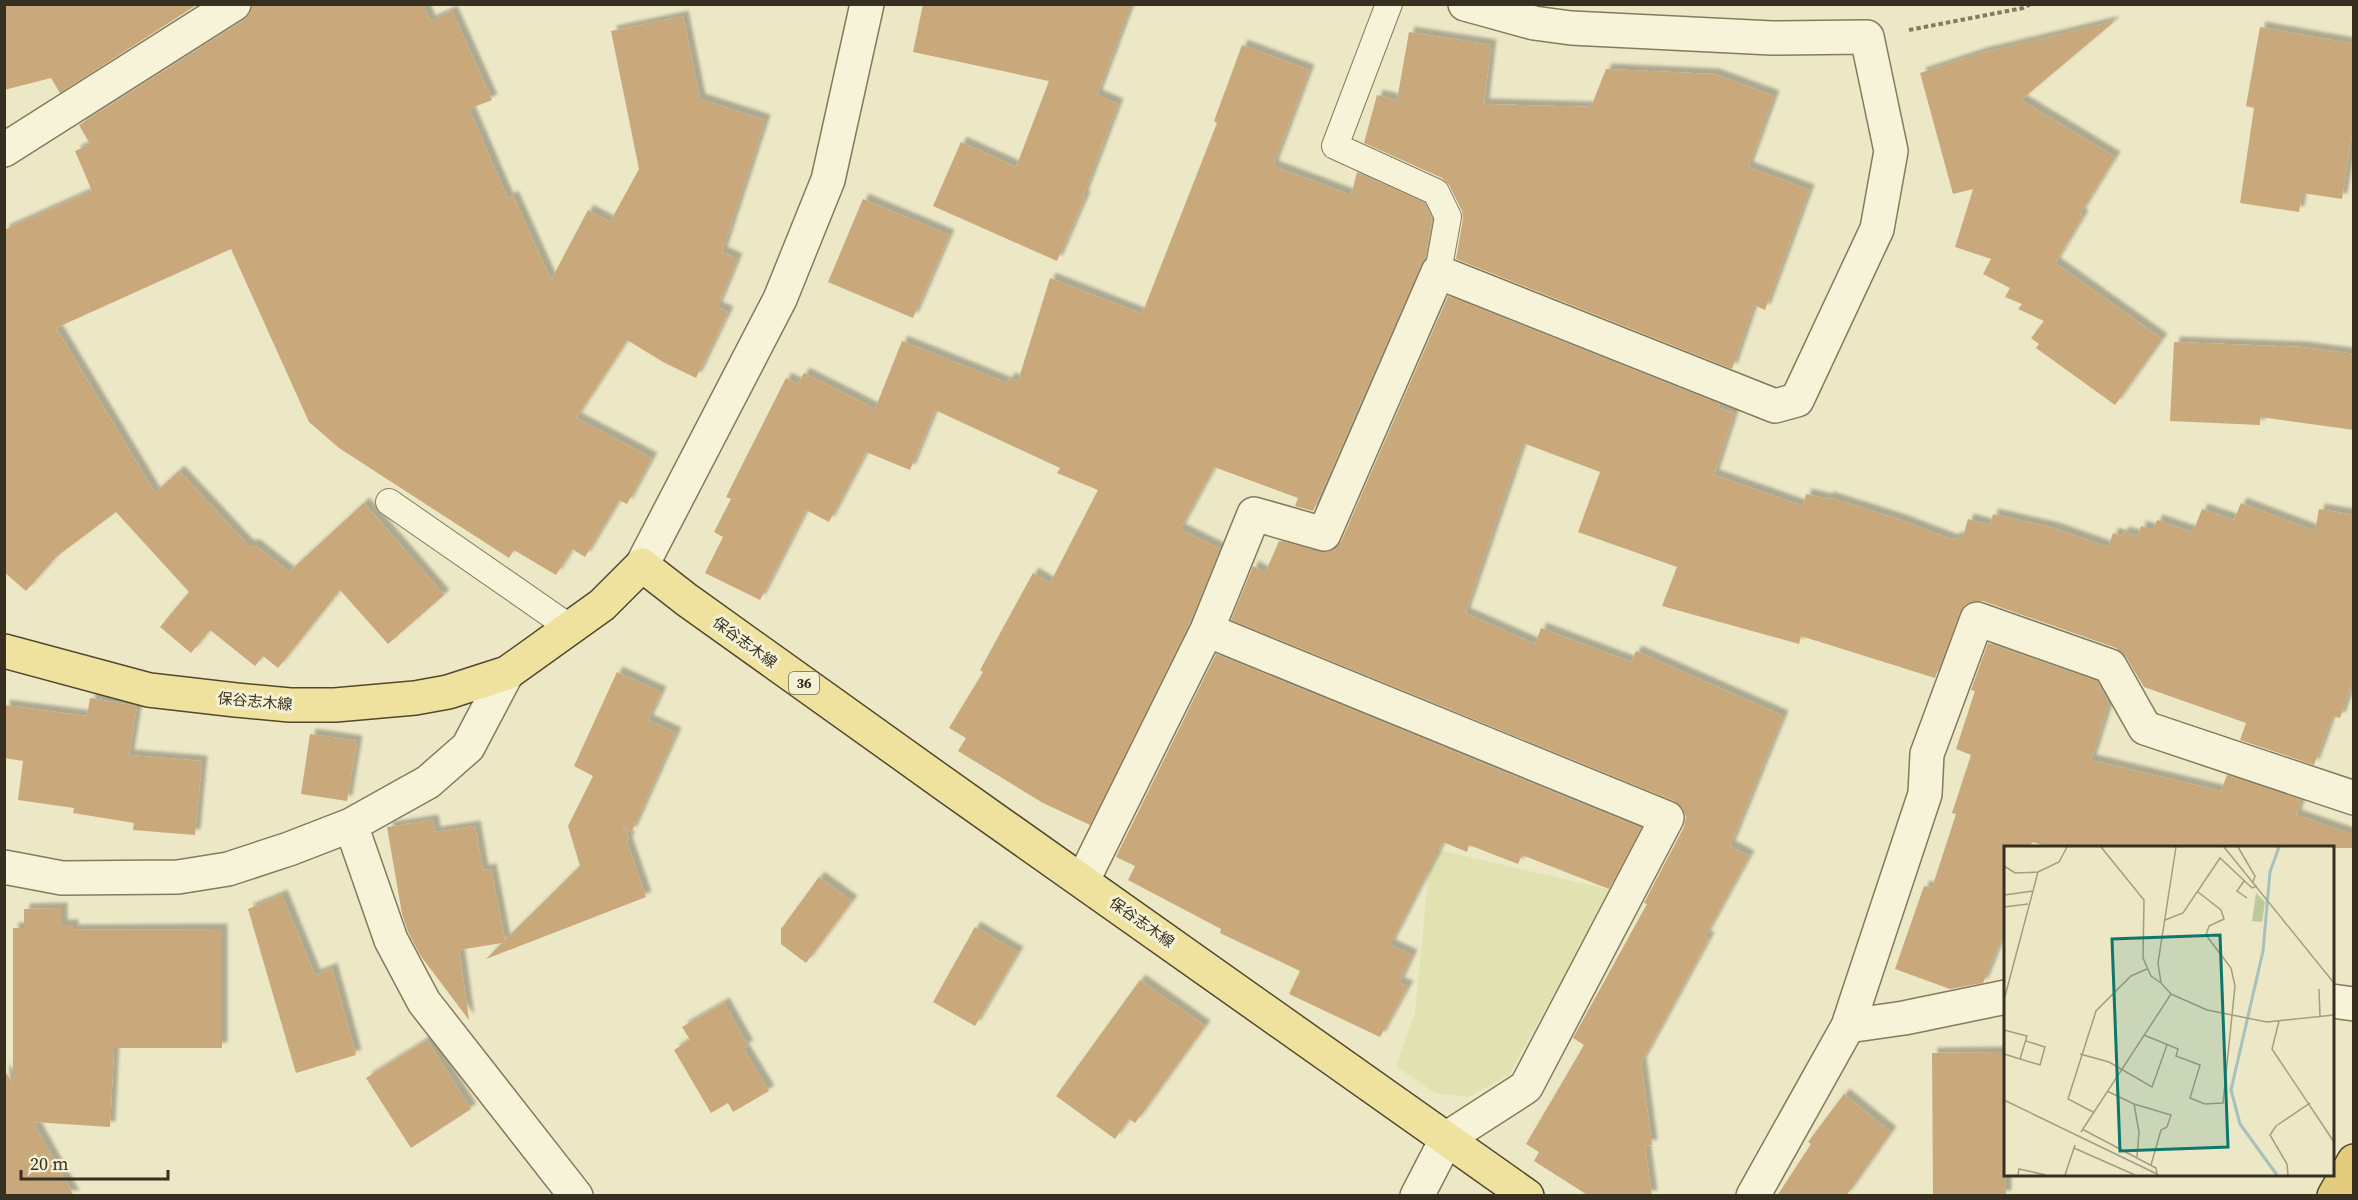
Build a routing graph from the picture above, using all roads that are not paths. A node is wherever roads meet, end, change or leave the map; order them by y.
1 (234, 4) edge
2 (867, 4) edge
3 (1389, 4) edge
4 (1465, 4) edge
5 (4, 150) edge
6 (1438, 272) junction
7 (389, 502) dead end
8 (642, 565) junction
9 (569, 627) junction
10 (1207, 630) junction
11 (4, 651) edge
12 (507, 673) junction
13 (2354, 798) edge
14 (351, 825) junction
15 (4, 867) edge
16 (1083, 880) junction
17 (2004, 997) edge
18 (2334, 1001) edge
19 (2354, 1004) edge
20 (1848, 1026) junction
21 (1447, 1138) junction
22 (2354, 1161) edge
23 (576, 1196) edge
24 (1417, 1196) edge
25 (1527, 1196) edge
26 (1753, 1196) edge
27 (2334, 1196) edge

1 - 5 street
2 - 8 street
3 - 6 lane
4 - 6 street
6 - 10 street
7 - 9 lane
8 - 9 main road, 保谷志木線
8 - 16 main road, 保谷志木線 / 36
9 - 12 main road, 保谷志木線
10 - 16 street
10 - 21 street
11 - 12 main road, 保谷志木線
12 - 14 street
13 - 20 street
14 - 15 street
14 - 23 street
16 - 21 main road, 保谷志木線 / 36
17 - 20 street
18 - 19 street
20 - 26 street
21 - 24 street
21 - 25 main road, 保谷志木線 / 36
22 - 27 highway

